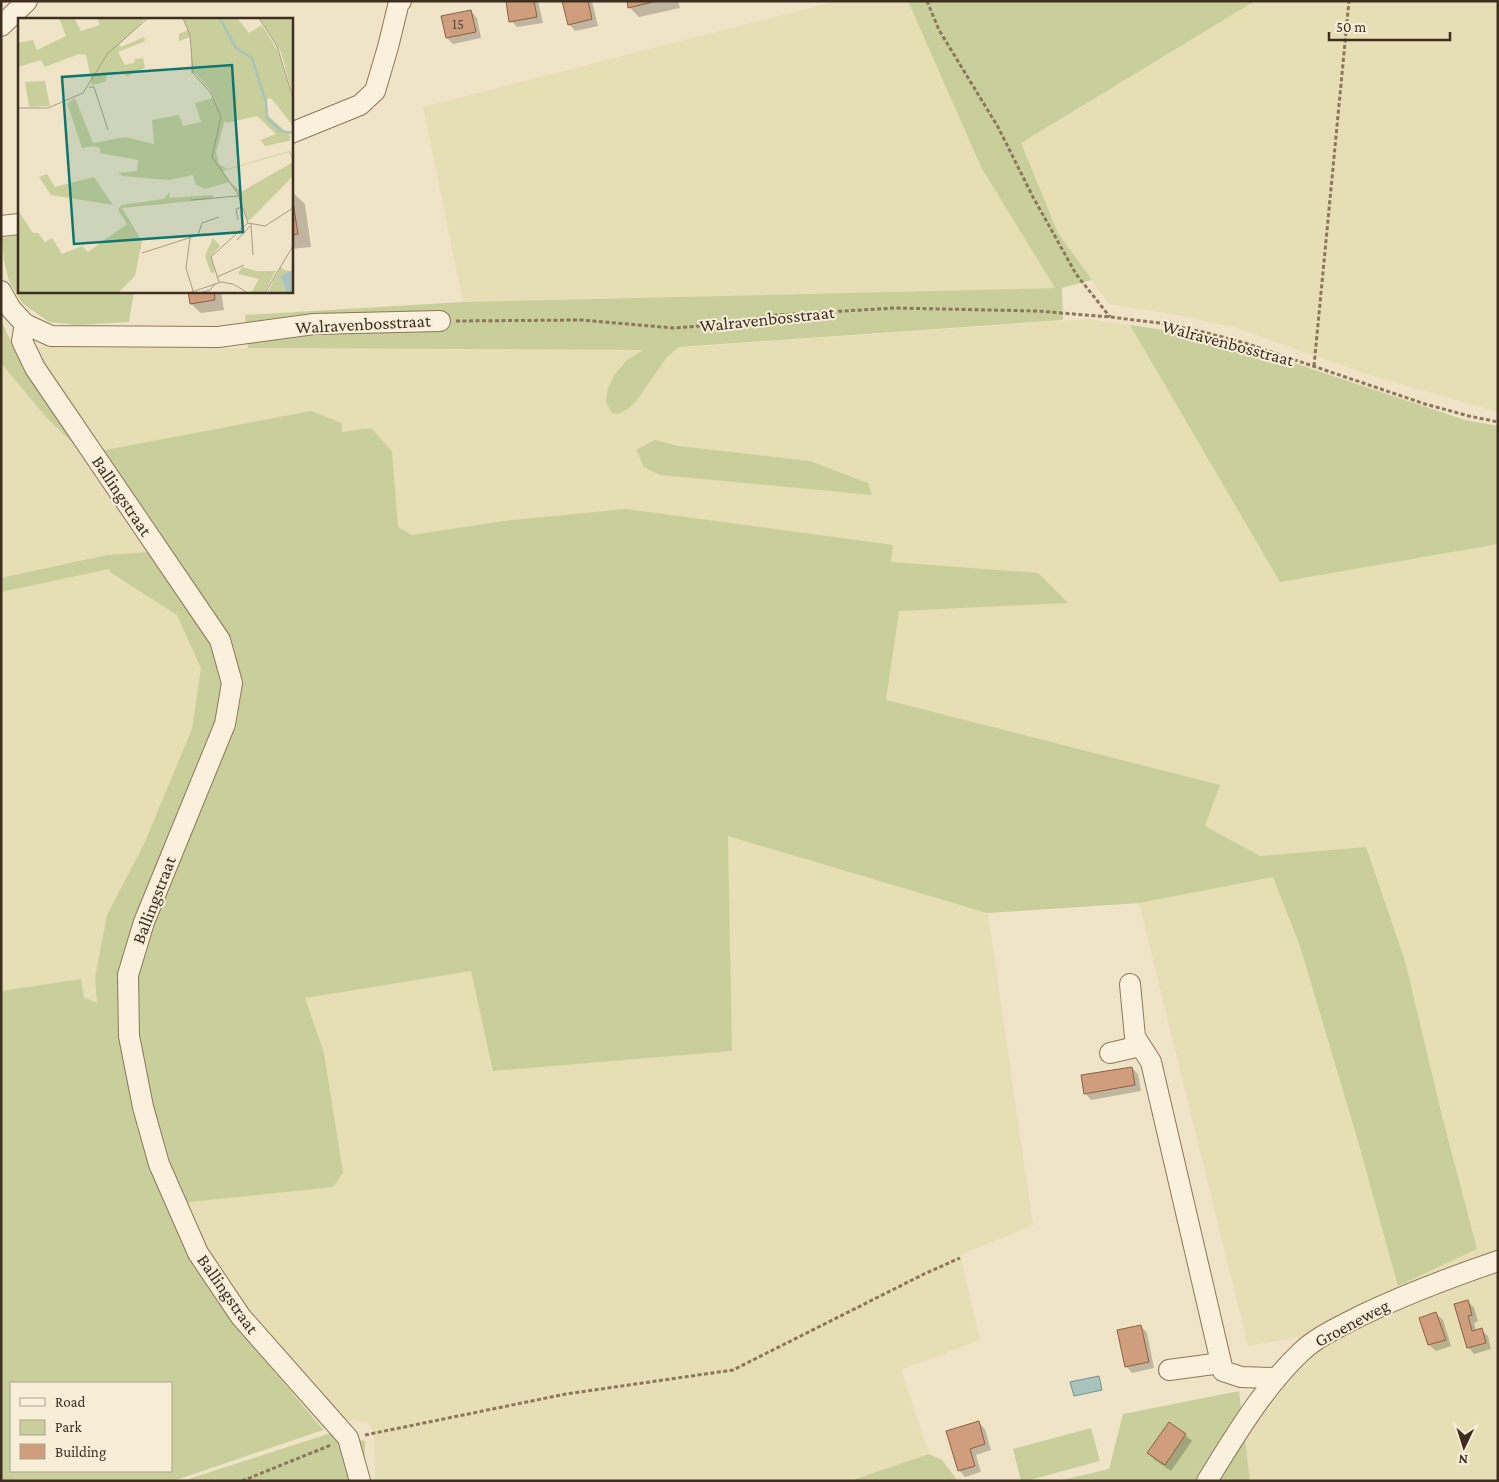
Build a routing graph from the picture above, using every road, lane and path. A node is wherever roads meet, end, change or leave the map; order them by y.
1 (27, 1) edge
2 (927, 1) edge
3 (1349, 1) edge
4 (400, 2) edge
5 (1, 26) edge
6 (292, 133) edge
7 (18, 224) edge
8 (1, 226) edge
9 (1, 291) edge
10 (1110, 317) junction
11 (440, 321) joint
12 (25, 324) junction
13 (1314, 367) junction
14 (1498, 422) edge
15 (1130, 984) dead end
16 (1140, 1046) junction
17 (1110, 1053) dead end
18 (960, 1258) dead end
19 (1498, 1261) edge
20 (1221, 1363) junction
21 (1169, 1370) dead end
22 (1276, 1378) junction
23 (348, 1438) junction
24 (242, 1481) edge
25 (360, 1481) edge
26 (1207, 1481) edge

1 - 5 street
2 - 10 path
3 - 13 path
4 - 6 street
7 - 8 street
9 - 12 street
10 - 11 path, Walravenbosstraat
10 - 13 path, Walravenbosstraat
11 - 12 street, Walravenbosstraat
12 - 23 street, Ballingstraat
13 - 14 path, Walravenbosstraat
15 - 16 street
16 - 17 street
16 - 20 street
18 - 23 path
19 - 22 street, Groeneweg
20 - 21 street
20 - 22 street
22 - 26 street, Groeneweg
23 - 24 path
23 - 25 street, Ballingstraat

